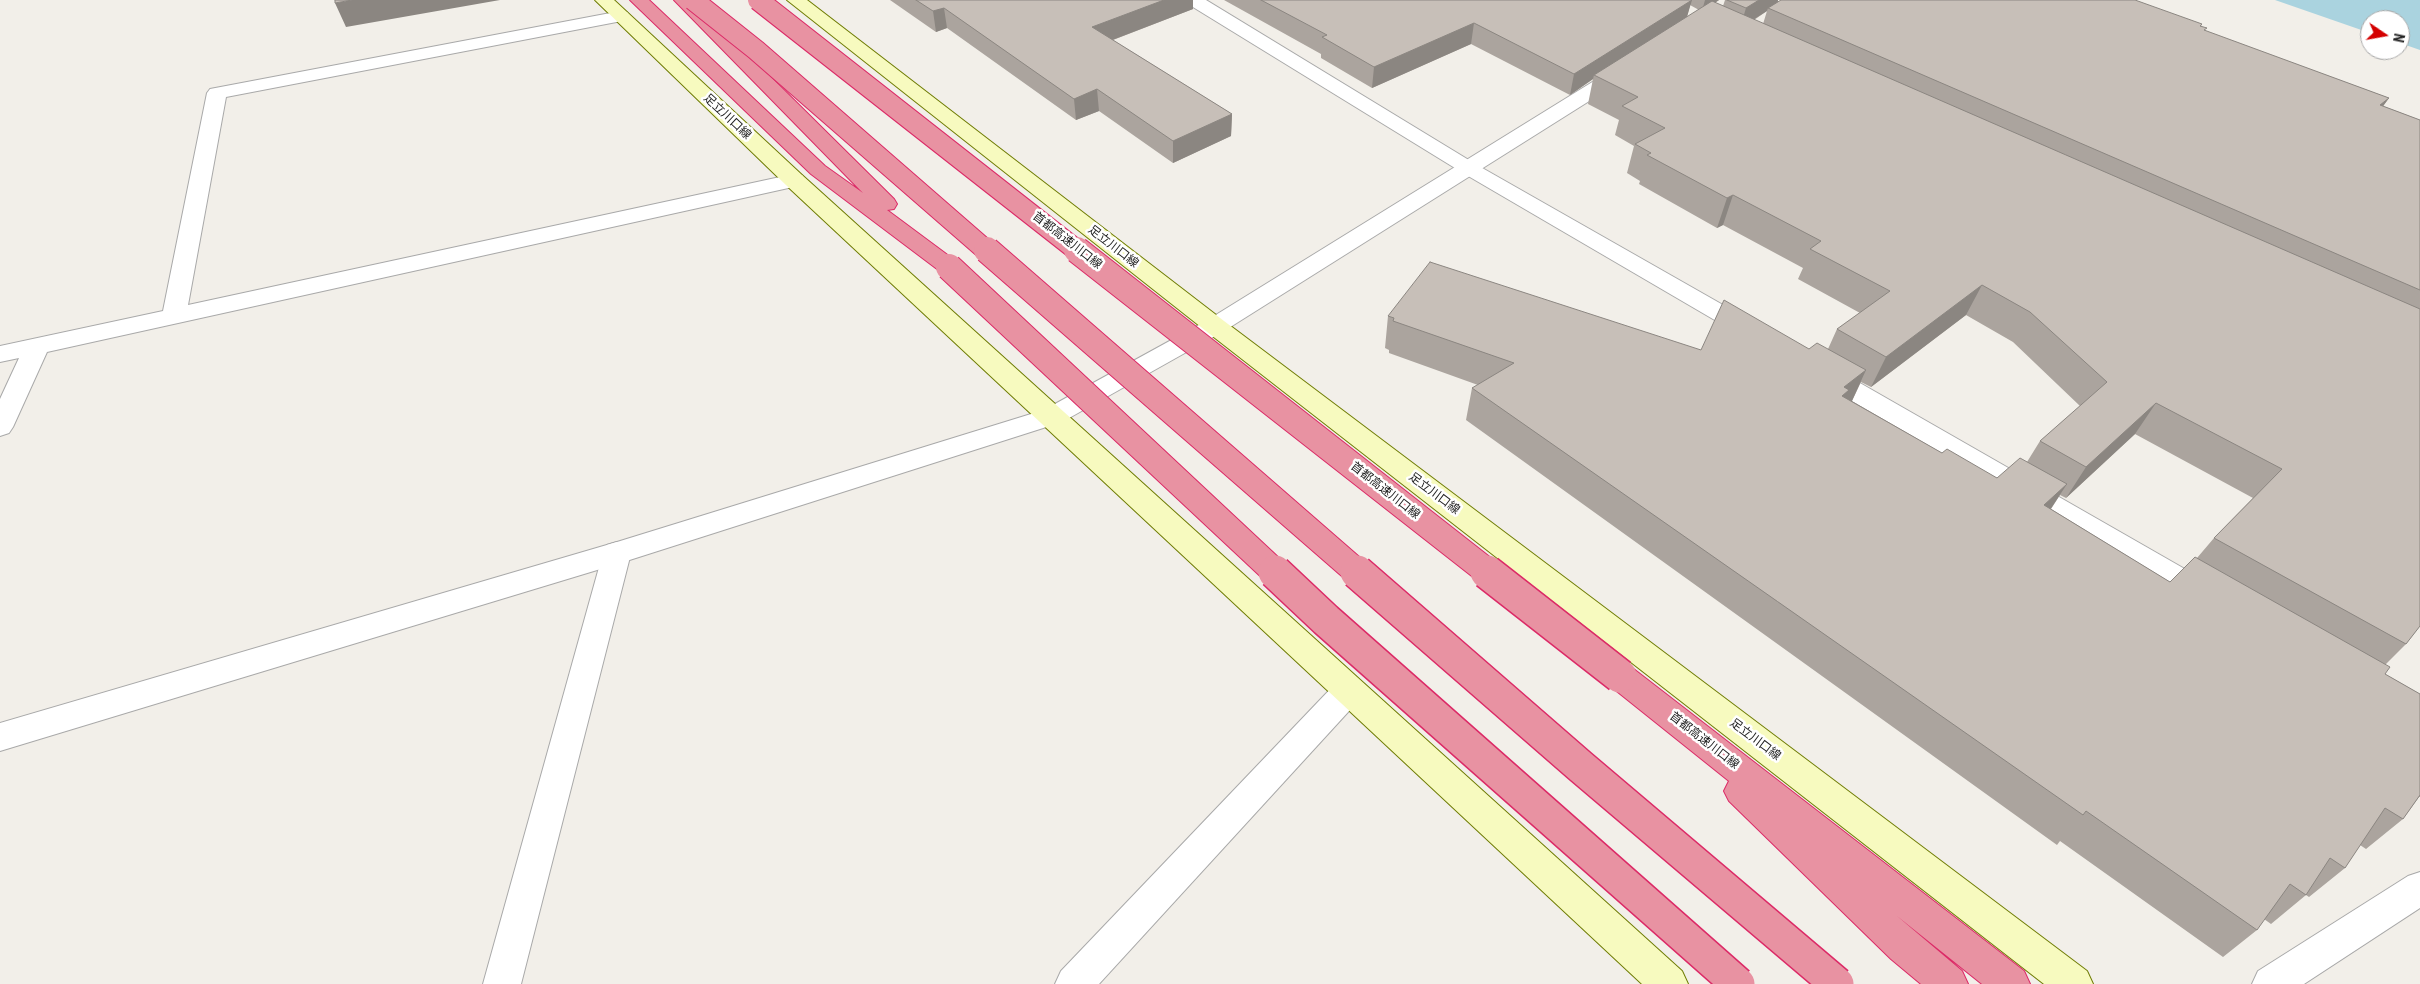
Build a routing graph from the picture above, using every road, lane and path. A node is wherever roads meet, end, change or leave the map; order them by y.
1 (683, 0) edge
2 (693, 0) edge
3 (758, 0) edge
4 (796, 0) edge
5 (1194, 0) edge
6 (621, 5) edge
7 (1643, 59) edge
8 (1470, 169) junction
9 (794, 180) junction
10 (949, 267) junction
11 (174, 315) junction
12 (1215, 326) junction
13 (1772, 344) edge
14 (37, 346) junction
15 (0, 354) edge
16 (1807, 364) edge
17 (1053, 416) junction
18 (0, 427) edge
19 (617, 553) junction
20 (2230, 608) edge
21 (1620, 676) junction
22 (1349, 690) junction
23 (0, 737) edge
24 (2420, 888) edge
25 (502, 984) edge
26 (1074, 984) edge
27 (1669, 984) edge
28 (1738, 984) edge
29 (1837, 984) edge
30 (1949, 984) edge
31 (2011, 984) edge
32 (2074, 984) edge
33 (2270, 984) edge

1 - 10 highway
2 - 29 highway, bridge
3 - 21 highway, 首都高速川口線, bridge
4 - 12 main road, 足立川口線
5 - 8 street
6 - 9 main road, 足立川口線
6 - 10 highway
6 - 11 street
7 - 8 street
8 - 12 street
8 - 13 street
9 - 11 street
9 - 17 main road, 足立川口線
10 - 28 highway, bridge
11 - 14 street
12 - 17 street
12 - 32 main road, 足立川口線
14 - 15 street
14 - 18 street
16 - 20 street
17 - 19 street
17 - 22 main road, 足立川口線
19 - 23 street
19 - 25 street
21 - 30 highway
21 - 31 highway, 首都高速川口線
22 - 26 street
22 - 27 main road, 足立川口線
24 - 33 street

